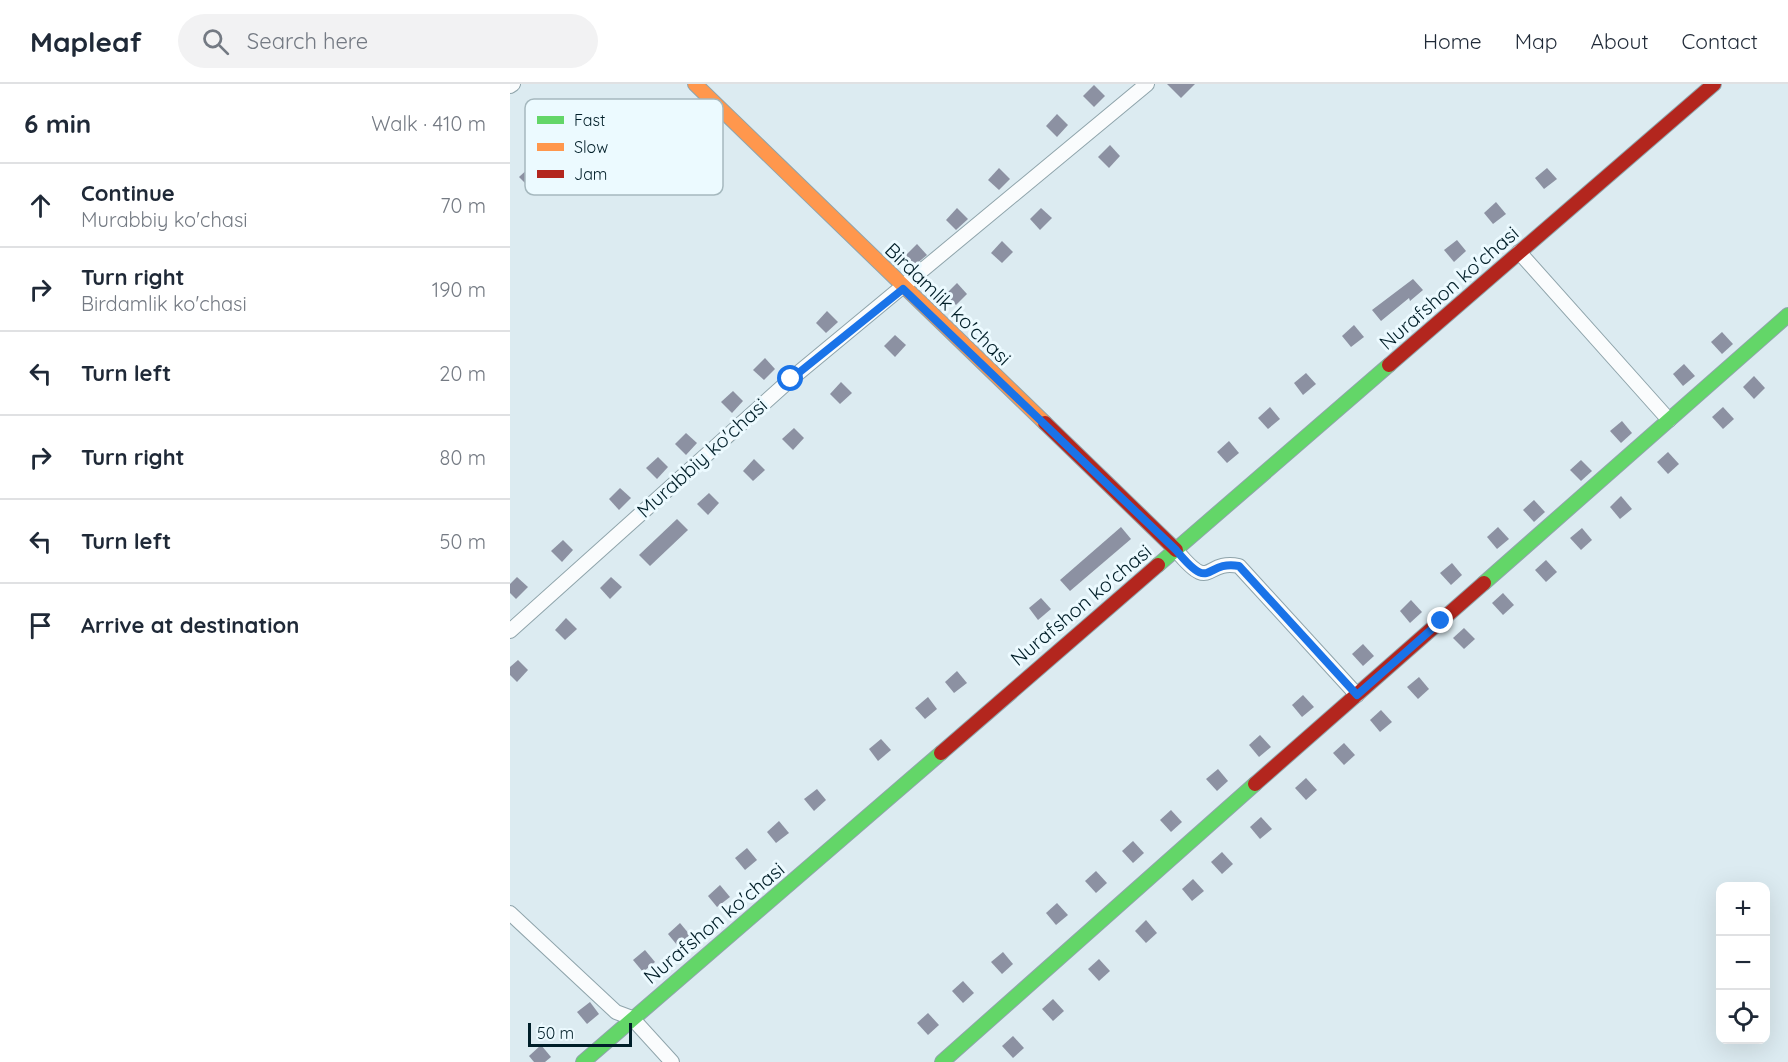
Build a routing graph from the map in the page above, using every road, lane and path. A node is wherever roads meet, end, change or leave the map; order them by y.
1 (695, 84) edge
2 (1147, 84) edge
3 (1687, 84) edge
4 (1714, 84) edge
5 (1698, 97) junction
6 (710, 99) edge
7 (723, 112) edge
8 (1519, 252) junction
9 (903, 289) junction
10 (1788, 315) edge
11 (1669, 420) junction
12 (1176, 550) junction
13 (510, 630) edge
14 (1357, 695) junction
15 (510, 913) edge
16 (632, 1018) junction
17 (583, 1062) edge
18 (672, 1062) edge
19 (942, 1062) edge

1 - 6 street, Birdamlik ko'chasi
2 - 9 street, Murabbiy ko'chasi
3 - 5 street
4 - 5 street, Nurafshon ko'chasi
5 - 8 street, Nurafshon ko'chasi
7 - 9 street, Birdamlik ko'chasi
8 - 11 street
8 - 12 street, Nurafshon ko'chasi
9 - 12 street, Birdamlik ko'chasi
9 - 13 street, Murabbiy ko'chasi
10 - 11 street
11 - 14 street
12 - 14 street
12 - 16 street, Nurafshon ko'chasi
14 - 19 street
15 - 16 street
16 - 17 street, Nurafshon ko'chasi
16 - 18 street

